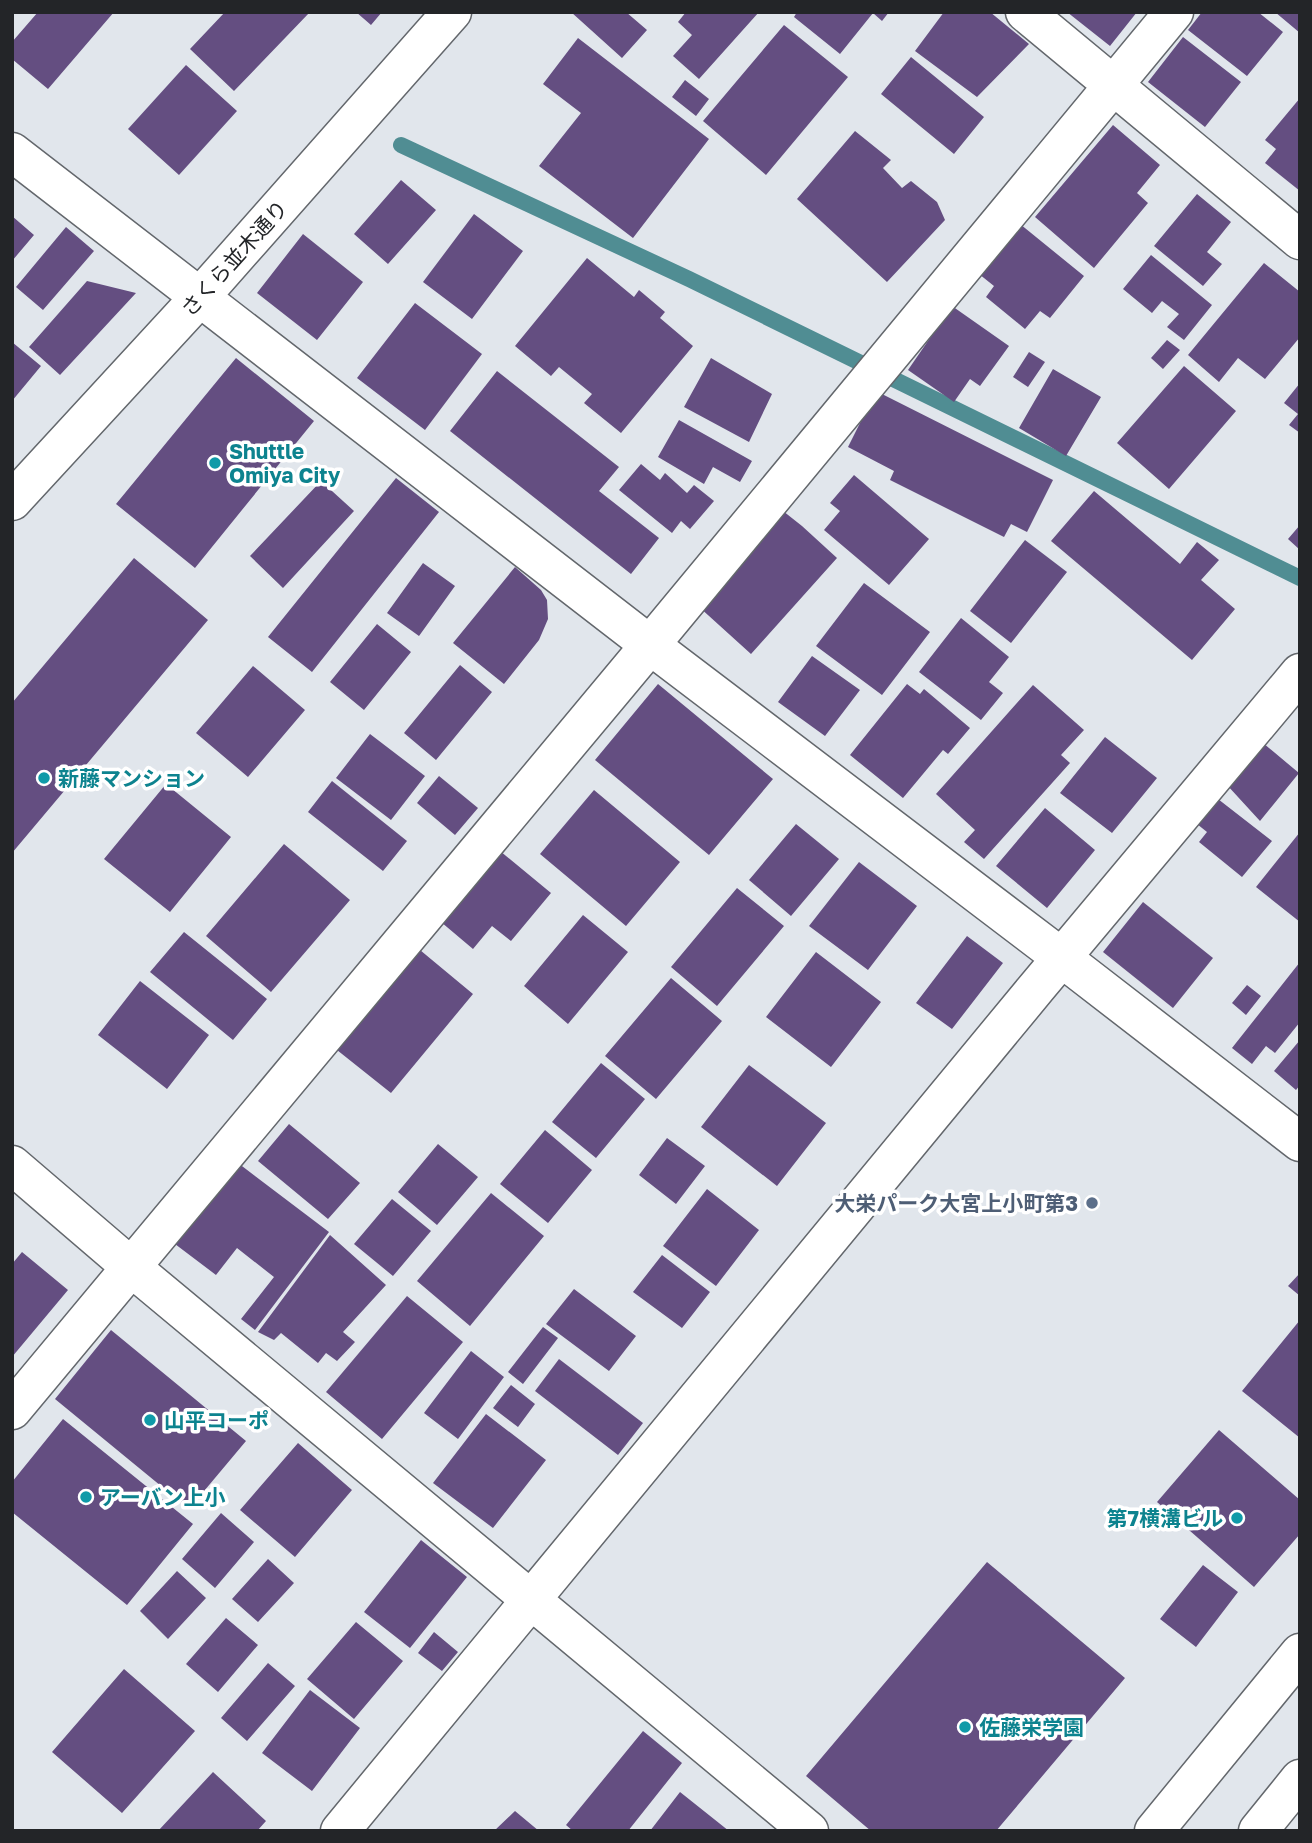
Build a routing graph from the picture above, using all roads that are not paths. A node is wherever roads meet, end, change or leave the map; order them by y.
1 (452, 12) edge
2 (1026, 12) edge
3 (1174, 12) edge
4 (1114, 85) junction
5 (12, 152) edge
6 (1300, 240) edge
7 (200, 297) junction
8 (12, 501) edge
9 (650, 645) junction
10 (1300, 673) edge
11 (1062, 958) junction
12 (1300, 1142) edge
13 (12, 1165) edge
14 (131, 1267) junction
15 (12, 1410) edge
16 (531, 1599) junction
17 (1300, 1653) edge
18 (1300, 1779) edge
19 (340, 1831) edge
20 (808, 1831) edge
21 (1154, 1831) edge
22 (1258, 1831) edge

1 - 7 street, さくら並木通り
2 - 4 street
3 - 4 street
4 - 6 street
4 - 9 street
5 - 7 street
7 - 8 street, さくら並木通り
7 - 9 street
9 - 11 street
9 - 14 street
10 - 11 street
11 - 12 street
11 - 16 street
13 - 14 street
14 - 15 street
14 - 16 street
16 - 19 street
16 - 20 street
17 - 21 street
18 - 22 street

